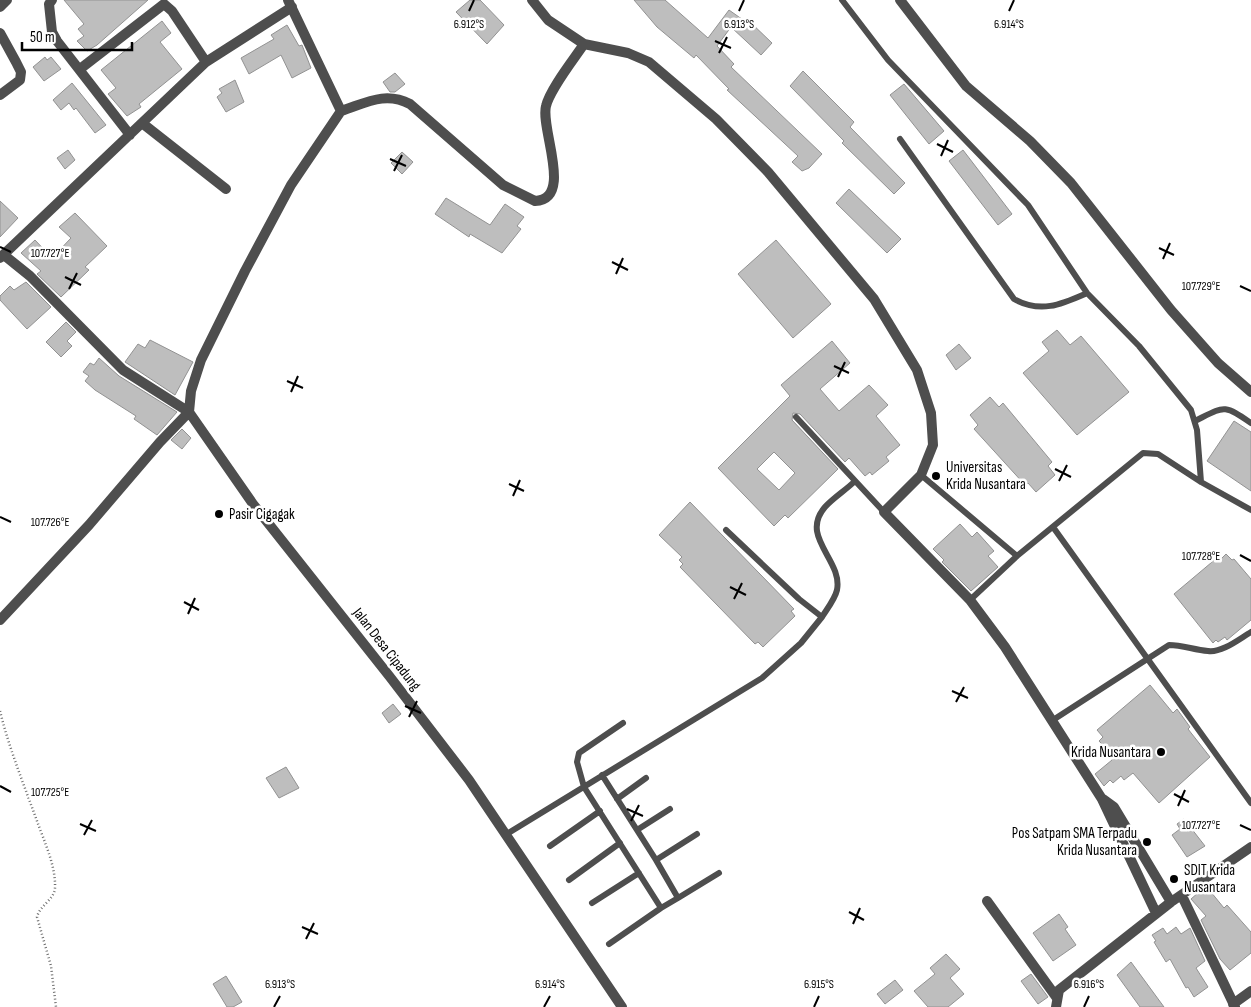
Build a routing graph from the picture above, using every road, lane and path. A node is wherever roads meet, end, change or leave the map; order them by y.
1 (7, 0) edge
2 (532, 0) edge
3 (842, 0) edge
4 (900, 0) edge
5 (48, 1) edge
6 (290, 4) edge
7 (0, 7) edge
8 (0, 33) edge
9 (584, 44) junction
10 (206, 62) junction
11 (80, 70) junction
12 (0, 94) edge
13 (341, 111) junction
14 (142, 123) junction
15 (130, 136) junction
16 (900, 139) dead end
17 (226, 189) dead end
18 (2, 256) edge
19 (1087, 293) junction
20 (1251, 392) edge
21 (189, 412) junction
22 (796, 417) dead end
23 (1195, 421) junction
24 (1251, 423) edge
25 (921, 475) junction
26 (854, 480) junction
27 (1201, 482) junction
28 (1251, 510) edge
29 (884, 512) junction
30 (1053, 528) junction
31 (726, 530) dead end
32 (1017, 556) junction
33 (970, 600) junction
34 (822, 617) junction
35 (0, 620) edge
36 (1251, 632) edge
37 (1146, 658) junction
38 (0, 711) edge
39 (1053, 720) junction
40 (623, 723) dead end
41 (602, 776) junction
42 (646, 778) dead end
43 (584, 786) junction
44 (617, 799) junction
45 (1102, 799) junction
46 (1251, 803) edge
47 (670, 809) dead end
48 (600, 811) junction
49 (637, 830) junction
50 (505, 834) junction
51 (697, 834) dead end
52 (620, 843) junction
53 (550, 846) dead end
54 (1251, 847) edge
55 (656, 860) junction
56 (638, 873) junction
57 (719, 873) dead end
58 (569, 880) dead end
59 (1182, 896) junction
60 (678, 898) junction
61 (987, 901) dead end
62 (1171, 902) junction
63 (592, 903) dead end
64 (661, 908) junction
65 (1156, 913) junction
66 (609, 944) dead end
67 (1251, 991) edge
68 (1057, 1002) edge
69 (1234, 1006) edge
70 (56, 1007) edge
71 (622, 1007) edge

1 - 7 street
2 - 9 street
3 - 19 lane
4 - 20 street
5 - 11 street
6 - 10 street
6 - 13 street
8 - 12 street
9 - 13 street
9 - 25 street
10 - 11 street
10 - 14 street
11 - 15 street
13 - 21 street
14 - 15 street
14 - 17 street
15 - 18 street
16 - 19 lane
18 - 21 street
19 - 23 lane
21 - 35 street
21 - 50 street, Jalan Desa Cipadung
22 - 26 lane
23 - 24 lane
23 - 27 lane
25 - 29 street
25 - 32 lane
26 - 29 lane
26 - 34 lane
27 - 28 lane
27 - 30 lane
29 - 33 street
30 - 32 lane
30 - 37 lane
31 - 34 lane
32 - 33 lane
33 - 39 street
34 - 41 lane
36 - 37 lane
37 - 39 lane
37 - 46 lane
38 - 70 path
39 - 45 street
40 - 43 lane
41 - 43 lane
41 - 44 lane
42 - 44 lane
43 - 48 lane
43 - 50 lane
44 - 49 lane
45 - 62 street
45 - 65 street
47 - 49 lane
48 - 52 lane
48 - 53 lane
49 - 55 lane
50 - 71 street, Jalan Desa Cipadung
51 - 55 lane
52 - 56 lane
52 - 58 lane
54 - 59 street
55 - 60 lane
56 - 63 lane
56 - 64 lane
57 - 60 lane
59 - 62 street
59 - 69 street
60 - 64 lane
61 - 68 street
62 - 65 street
64 - 66 lane
65 - 68 street
67 - 69 street

